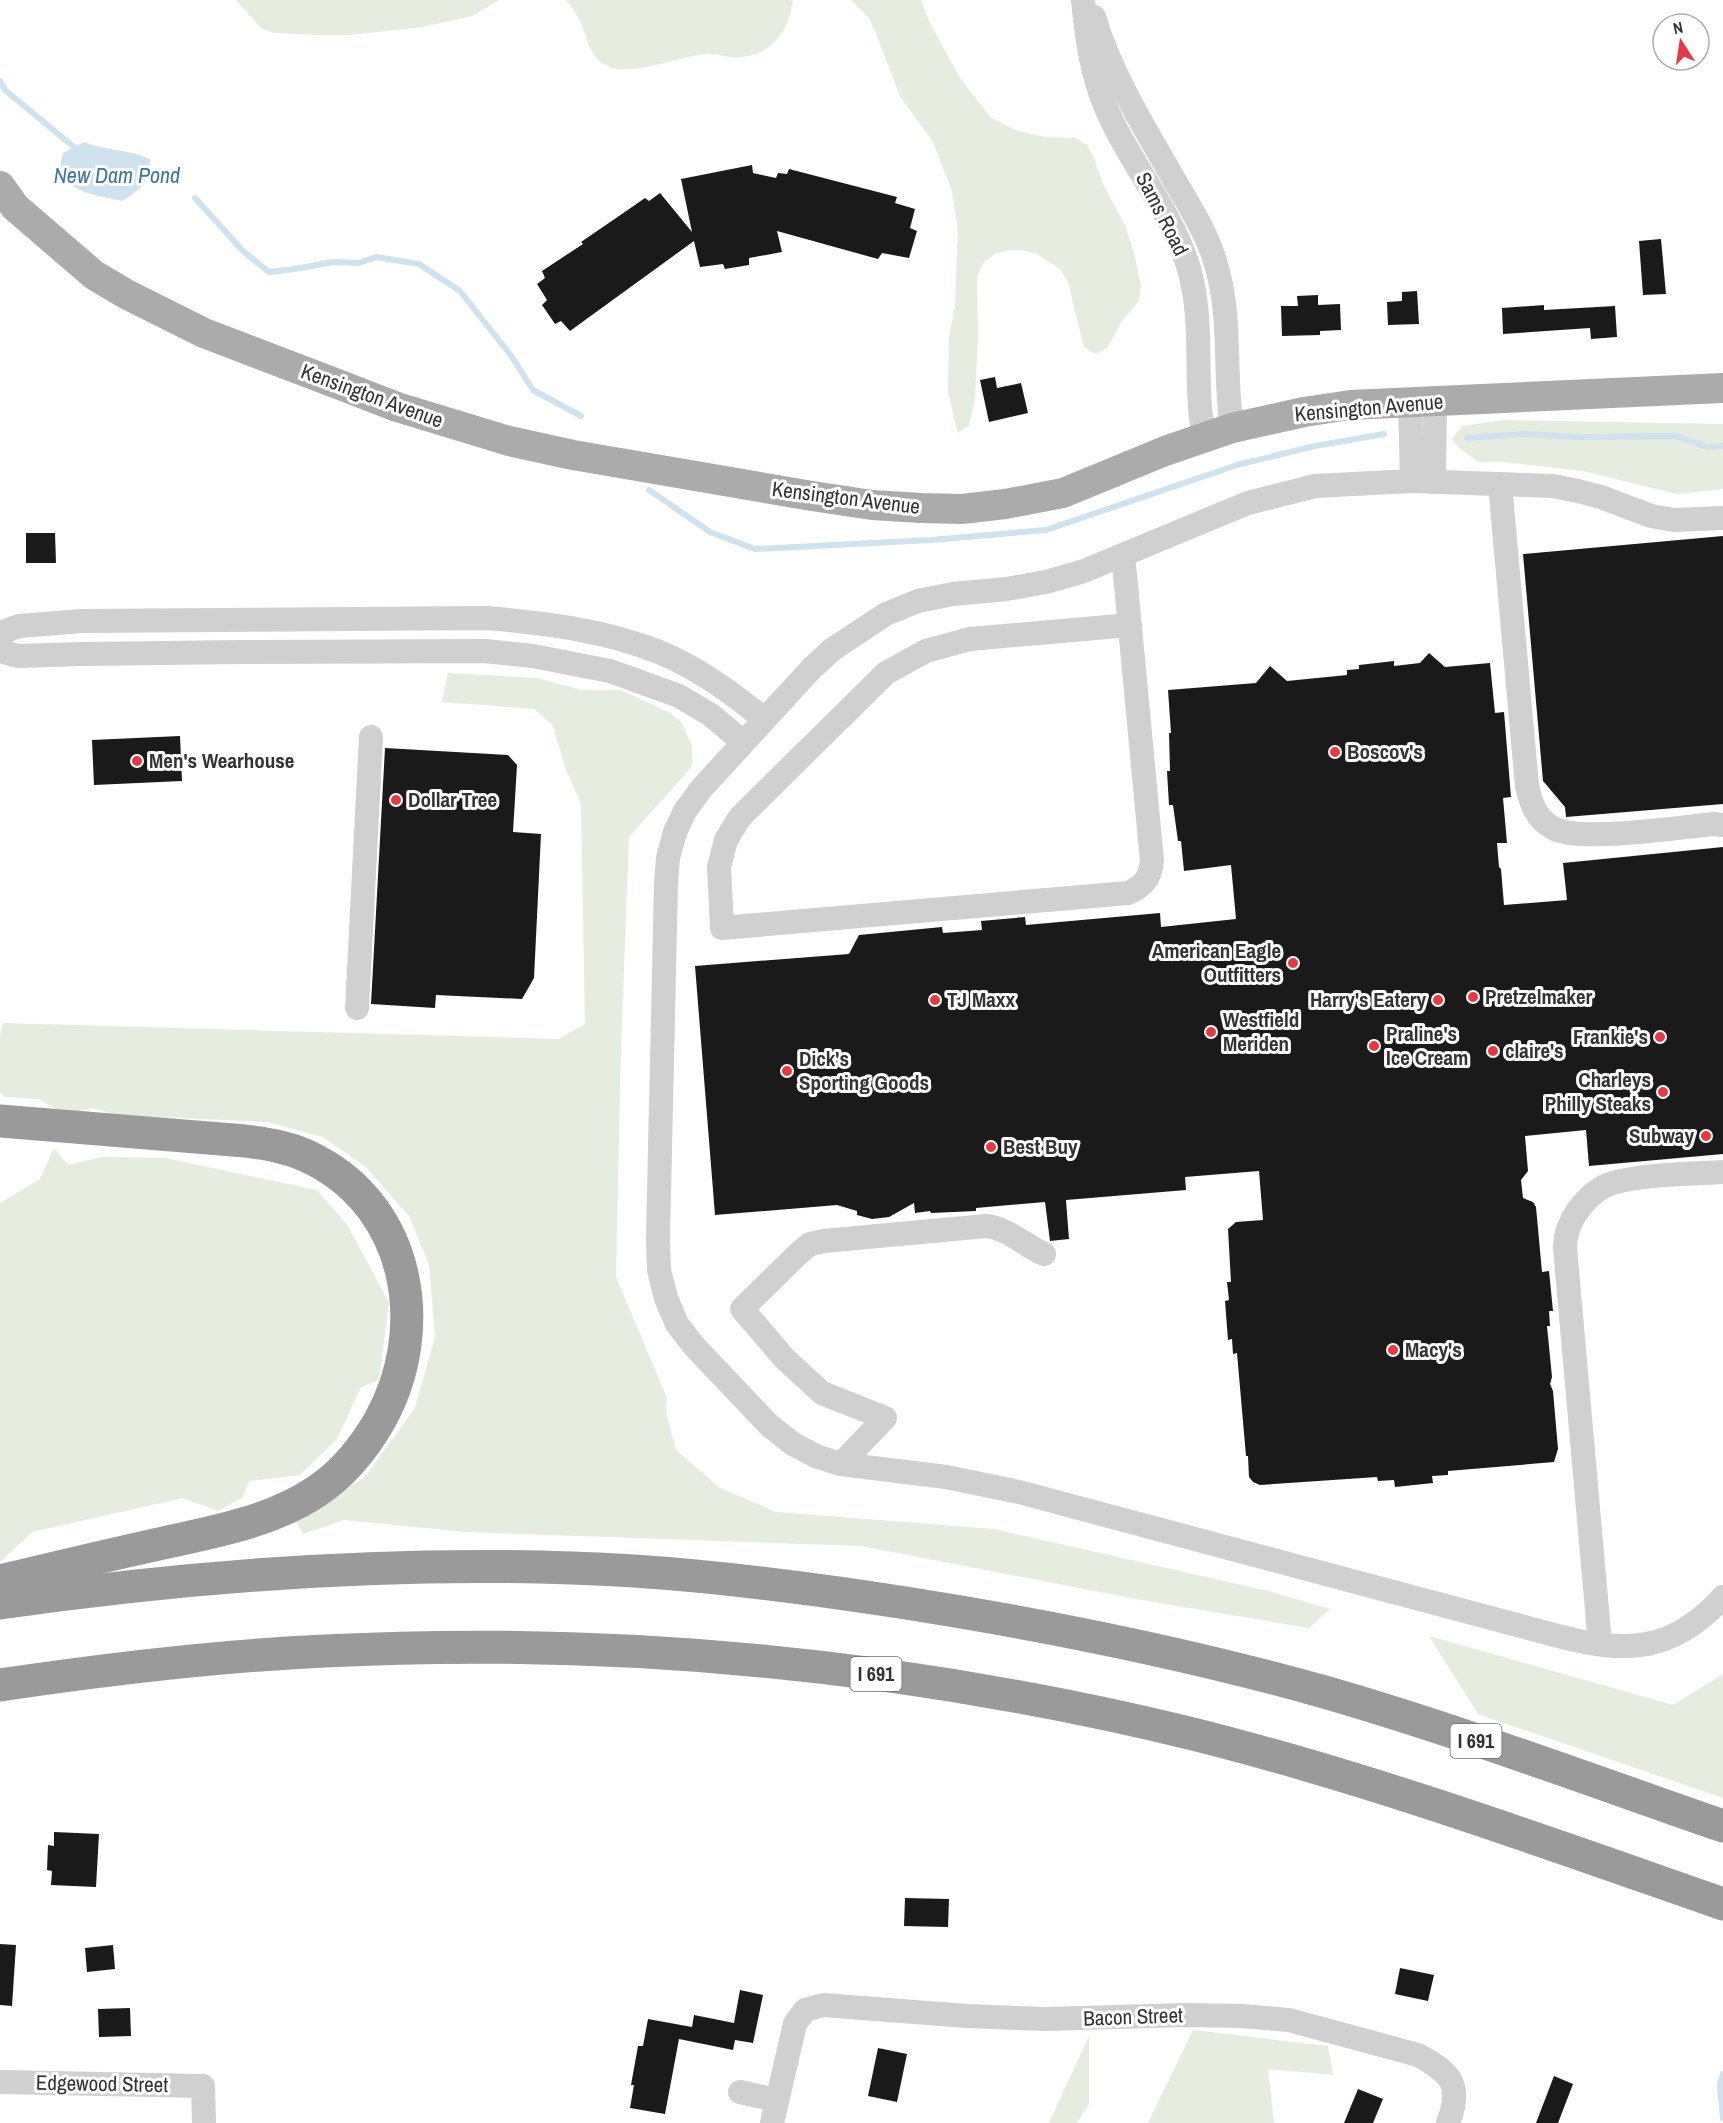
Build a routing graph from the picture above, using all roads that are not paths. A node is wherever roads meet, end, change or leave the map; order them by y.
1 (1083, 0) edge
2 (1089, 0) edge
3 (5, 201) edge
4 (1723, 388) edge
5 (1422, 402) junction
6 (1218, 433) junction
7 (1423, 481) junction
8 (1500, 484) junction
9 (1723, 518) edge
10 (1123, 556) junction
11 (1130, 626) junction
12 (0, 633) edge
13 (0, 651) edge
14 (764, 718) junction
15 (371, 737) dead end
16 (743, 742) junction
17 (1723, 825) edge
18 (357, 1008) dead end
19 (0, 1120) edge
20 (1723, 1172) edge
21 (1044, 1254) dead end
22 (841, 1464) junction
23 (0, 1581) edge
24 (1723, 1597) edge
25 (0, 1603) edge
26 (1600, 1644) junction
27 (0, 1684) edge
28 (1723, 1826) edge
29 (1723, 1904) edge
30 (0, 2082) edge
31 (740, 2091) dead end
32 (774, 2111) edge
33 (204, 2123) edge
34 (1448, 2123) edge

1 - 6 street, Sams Road
2 - 6 street, Sams Road
3 - 6 main road, Kensington Avenue
4 - 5 main road, Kensington Avenue
5 - 6 main road, Kensington Avenue
5 - 7 street
7 - 8 street
7 - 10 street
8 - 9 street
8 - 17 street
10 - 11 street
10 - 14 street
11 - 11 street
12 - 14 street
13 - 16 street
14 - 16 street
15 - 18 street
16 - 22 street
19 - 23 highway
20 - 26 street
21 - 22 street
22 - 26 street
24 - 26 street
25 - 28 highway, I 691
27 - 29 highway, I 691
30 - 33 street, Edgewood Street
31 - 32 street
32 - 34 street, Bacon Street

